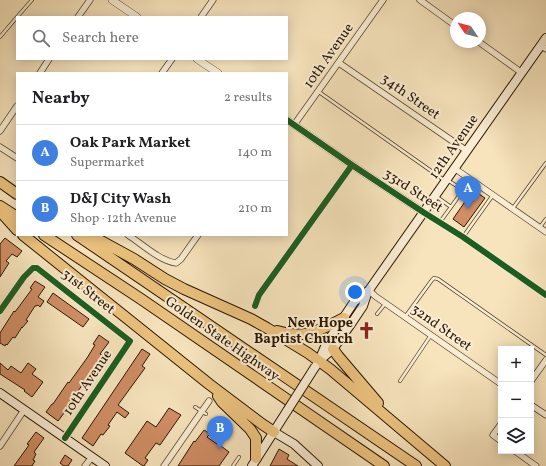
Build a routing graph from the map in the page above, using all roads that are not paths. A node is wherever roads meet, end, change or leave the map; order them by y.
1 (32, 0) edge
2 (90, 0) edge
3 (112, 0) edge
4 (213, 0) edge
5 (383, 0) edge
6 (420, 0) edge
7 (18, 16) edge
8 (79, 16) edge
9 (136, 16) edge
10 (202, 16) edge
11 (16, 18) edge
12 (450, 22) edge
13 (0, 37) edge
14 (546, 38) edge
15 (486, 47) edge
16 (543, 47) edge
17 (48, 60) edge
18 (171, 60) edge
19 (198, 60) edge
20 (339, 63) junction
21 (41, 72) edge
22 (163, 72) edge
23 (216, 72) edge
24 (522, 73) junction
25 (318, 92) junction
26 (16, 107) edge
27 (288, 121) edge
28 (294, 125) junction
29 (0, 131) edge
30 (0, 147) edge
31 (466, 151) junction
32 (16, 157) edge
33 (546, 162) edge
34 (352, 165) junction
35 (454, 168) junction
36 (470, 179) junction
37 (446, 180) junction
38 (0, 182) edge
39 (463, 190) junction
40 (16, 193) edge
41 (493, 195) junction
42 (435, 196) junction
43 (0, 206) edge
44 (451, 207) junction
45 (513, 209) junction
46 (0, 211) edge
47 (423, 212) junction
48 (16, 216) edge
49 (546, 219) edge
50 (440, 222) junction
51 (540, 228) junction
52 (16, 229) edge
53 (546, 232) edge
54 (24, 236) edge
55 (46, 236) edge
56 (78, 236) edge
57 (92, 236) edge
58 (129, 236) edge
59 (197, 236) edge
60 (463, 237) junction
61 (369, 290) junction
62 (546, 295) edge
63 (385, 303) junction
64 (255, 306) dead end
65 (0, 311) edge
66 (377, 314) dead end
67 (405, 317) junction
68 (344, 318) junction
69 (267, 328) junction
70 (431, 335) junction
71 (130, 341) joint
72 (333, 349) junction
73 (546, 355) edge
74 (546, 360) edge
75 (317, 364) junction
76 (534, 377) edge
77 (400, 381) dead end
78 (498, 382) edge
79 (210, 384) junction
80 (0, 393) edge
81 (209, 401) dead end
82 (195, 407) dead end
83 (534, 407) edge
84 (24, 410) junction
85 (204, 413) junction
86 (546, 415) edge
87 (395, 423) junction
88 (276, 427) junction
89 (498, 428) edge
90 (65, 438) junction
91 (498, 439) edge
92 (0, 446) edge
93 (519, 454) edge
94 (92, 457) junction
95 (239, 457) dead end
96 (254, 462) edge
97 (85, 466) edge
98 (105, 466) edge
99 (164, 466) edge
100 (233, 466) edge
101 (318, 466) edge
102 (384, 466) edge
103 (416, 466) edge
104 (445, 466) edge
105 (536, 466) edge

1 - 7 lane
2 - 8 street
3 - 9 street
4 - 10 street
5 - 20 street, 10th Avenue
6 - 12 street
11 - 13 lane
14 - 16 main road, 12th Avenue
15 - 24 street
16 - 24 main road, 12th Avenue
17 - 21 street
18 - 22 street
19 - 23 street
20 - 25 street, 10th Avenue
20 - 31 street, 34th Street
24 - 31 main road, 12th Avenue
25 - 28 street, 10th Avenue
25 - 37 lane
26 - 29 street
27 - 28 street, 33rd Street
28 - 34 street, 33rd Street
30 - 32 street
31 - 35 main road, 12th Avenue
33 - 45 lane
34 - 47 street, 33rd Street
34 - 64 street
35 - 36 street
35 - 37 main road, 12th Avenue
36 - 39 lane
36 - 41 street
37 - 39 lane
37 - 42 main road, 12th Avenue
38 - 40 highway
39 - 44 lane
41 - 45 street
41 - 60 lane
42 - 44 lane
42 - 47 main road, 12th Avenue
43 - 48 highway
44 - 50 lane
45 - 51 street
46 - 52 highway
47 - 50 street, 33rd Street
47 - 61 main road, 12th Avenue
49 - 51 lane
50 - 60 street, 33rd Street
51 - 53 street
54 - 79 highway
55 - 102 highway, Golden State Highway
56 - 103 highway, Golden State Highway
57 - 69 highway
58 - 59 street
60 - 62 street, 33rd Street
61 - 63 street, 32nd Street
61 - 68 main road, 12th Avenue
61 - 72 main road, 12th Avenue
63 - 66 lane
63 - 67 street, 32nd Street
65 - 71 street, 31st Street
67 - 70 street, 32nd Street
67 - 73 lane
68 - 69 highway
68 - 75 main road, 12th Avenue
69 - 75 highway
70 - 77 lane
70 - 78 street, 32nd Street
71 - 90 street, 10th Avenue
72 - 75 main road, 12th Avenue
72 - 87 highway
74 - 76 street
75 - 87 highway
75 - 88 main road, 12th Avenue, bridge
79 - 88 highway
79 - 96 highway
80 - 84 main road
81 - 85 street
82 - 85 lane
83 - 86 street
84 - 90 main road
84 - 92 street
85 - 99 street
87 - 104 highway
88 - 96 main road, 12th Avenue
88 - 101 main road
89 - 91 street
90 - 94 main road
93 - 105 street
94 - 97 street
94 - 98 main road
95 - 100 lane

